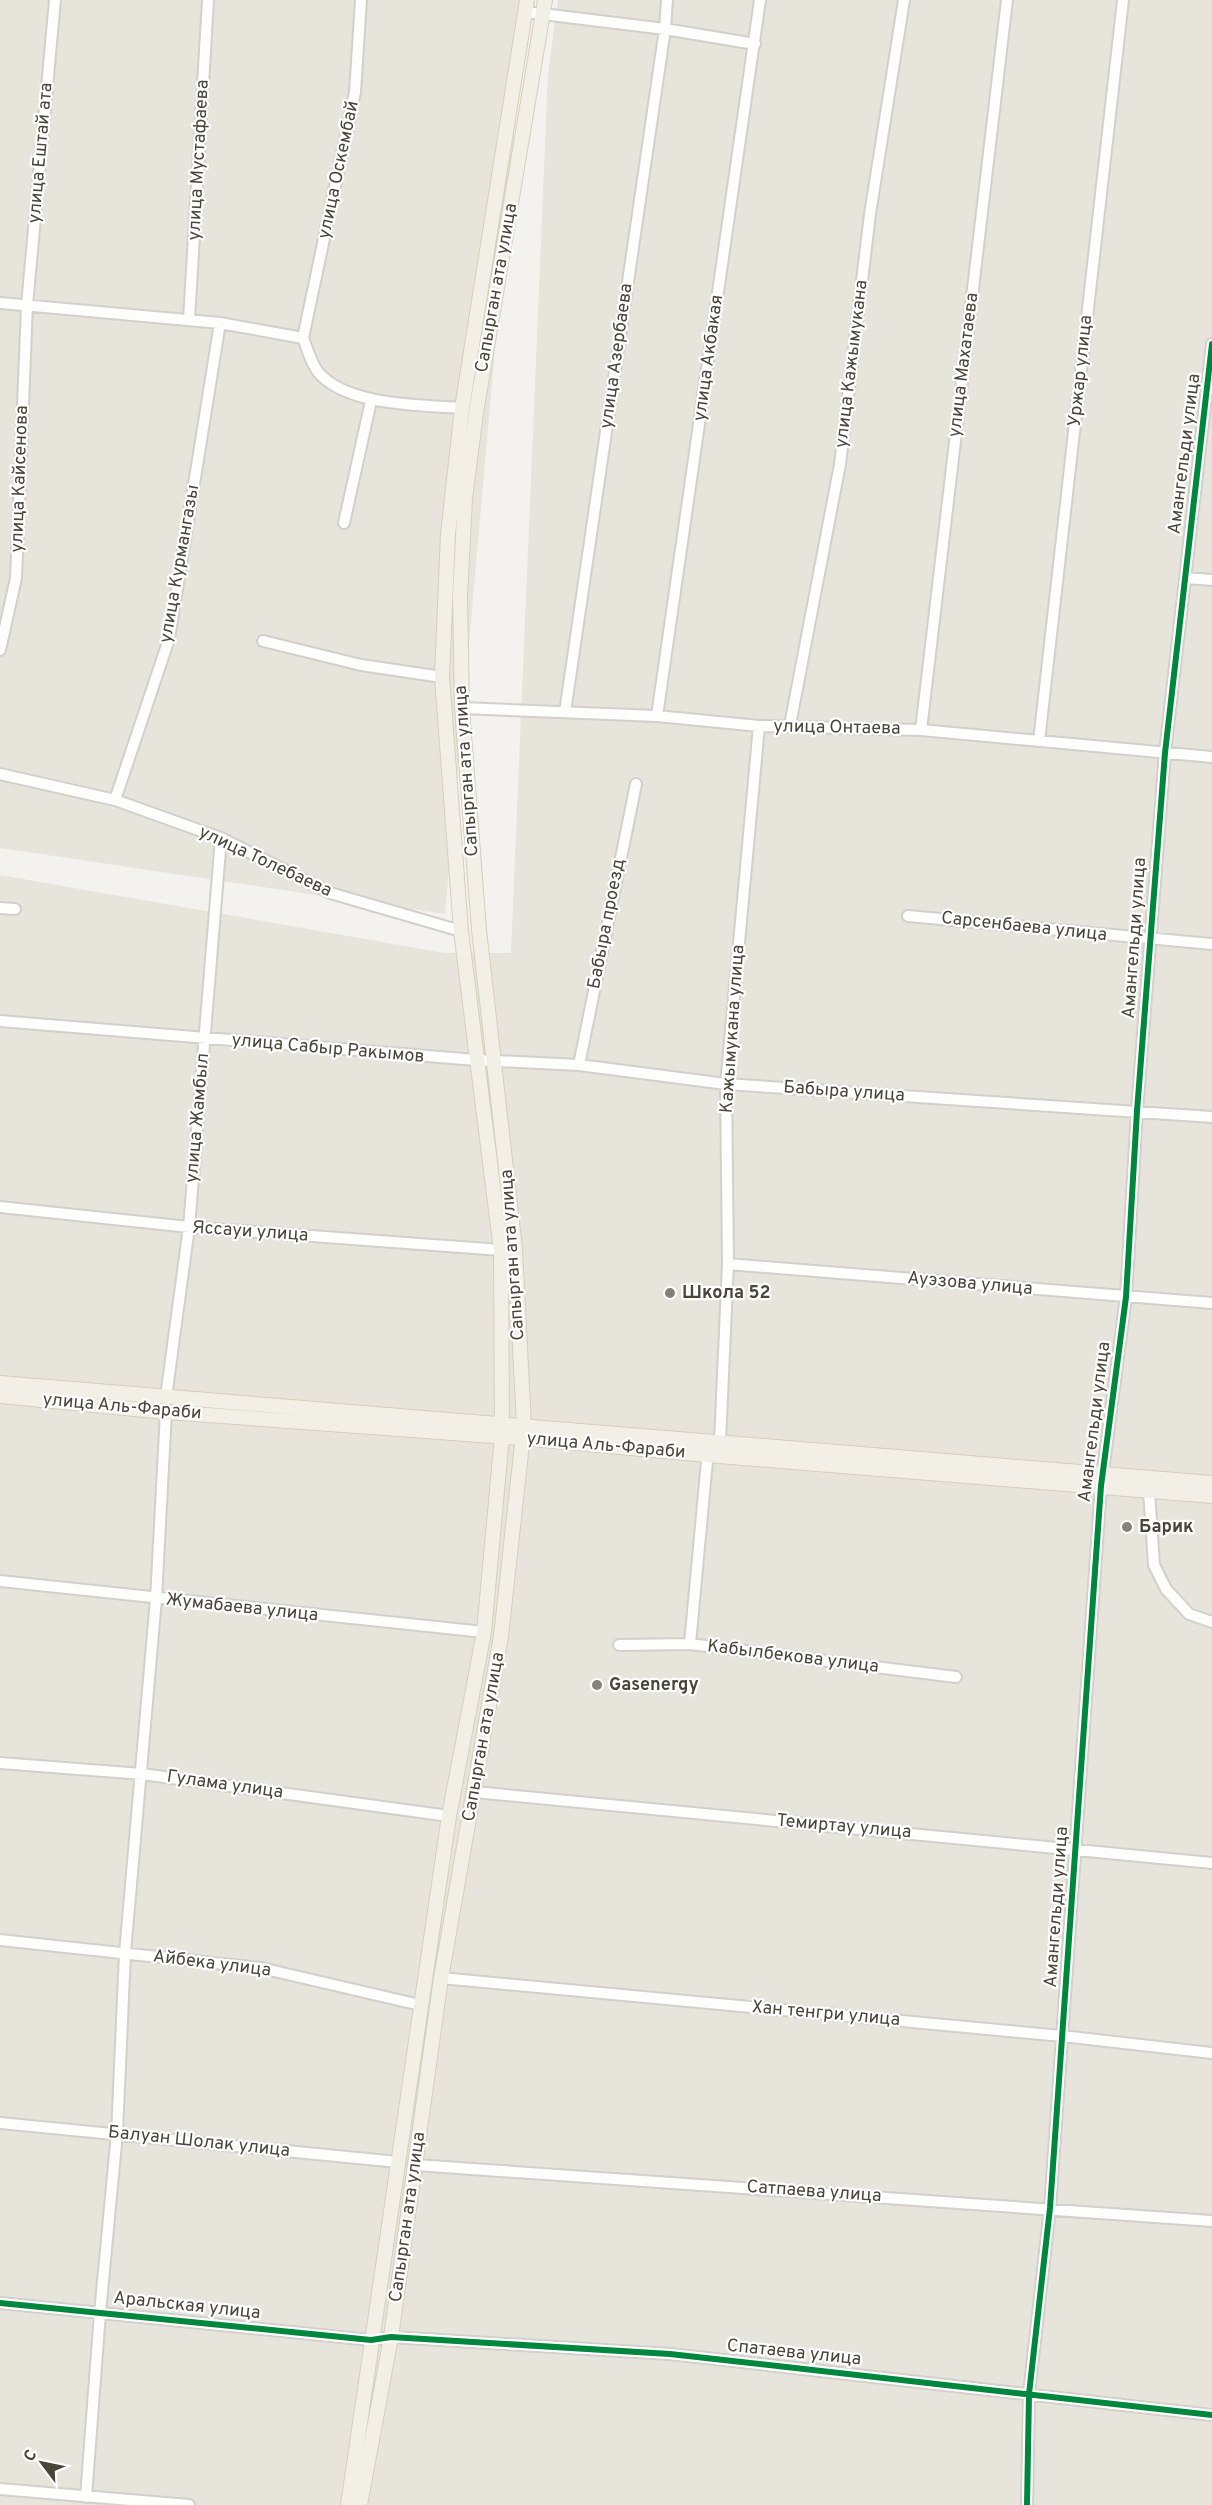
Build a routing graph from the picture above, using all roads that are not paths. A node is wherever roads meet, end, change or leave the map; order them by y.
1 (55, 0) edge
2 (208, 0) edge
3 (361, 0) edge
4 (667, 0) edge
5 (760, 0) edge
6 (904, 0) edge
7 (1007, 0) edge
8 (1123, 0) edge
9 (527, 6) edge
10 (545, 7) edge
11 (665, 29) junction
12 (755, 44) junction
13 (0, 303) edge
14 (27, 305) junction
15 (189, 320) junction
16 (220, 323) junction
17 (303, 338) junction
18 (1212, 344) edge
19 (1210, 399) edge
20 (371, 401) junction
21 (462, 408) junction
22 (344, 523) dead end
23 (1186, 578) junction
24 (1212, 580) edge
25 (263, 641) dead end
26 (0, 650) edge
27 (442, 677) junction
28 (462, 708) junction
29 (565, 712) junction
30 (657, 717) junction
31 (790, 725) junction
32 (759, 726) junction
33 (921, 730) junction
34 (1039, 741) junction
35 (1165, 753) junction
36 (1212, 757) edge
37 (0, 774) edge
38 (636, 784) dead end
39 (115, 800) junction
40 (221, 838) junction
41 (0, 908) edge
42 (15, 909) dead end
43 (908, 916) dead end
44 (461, 931) junction
45 (1150, 939) junction
46 (1212, 944) edge
47 (0, 1021) edge
48 (205, 1039) junction
49 (476, 1060) junction
50 (494, 1061) junction
51 (579, 1065) junction
52 (726, 1084) junction
53 (1137, 1111) junction
54 (1212, 1117) edge
55 (0, 1207) edge
56 (189, 1227) junction
57 (501, 1250) junction
58 (728, 1264) junction
59 (1126, 1297) junction
60 (1212, 1303) edge
61 (0, 1383) edge
62 (0, 1396) edge
63 (166, 1397) junction
64 (166, 1412) junction
65 (502, 1430) junction
66 (523, 1432) junction
67 (714, 1441) junction
68 (707, 1455) junction
69 (1101, 1479) junction
70 (1212, 1483) edge
71 (1149, 1491) junction
72 (1212, 1496) edge
73 (0, 1581) edge
74 (156, 1599) junction
75 (1212, 1622) edge
76 (484, 1632) junction
77 (690, 1644) junction
78 (619, 1645) dead end
79 (957, 1677) dead end
80 (0, 1763) edge
81 (142, 1774) junction
82 (475, 1792) junction
83 (449, 1816) junction
84 (1077, 1848) junction
85 (1212, 1863) edge
86 (0, 1940) edge
87 (125, 1953) junction
88 (441, 1977) junction
89 (420, 2005) junction
90 (1062, 2036) junction
91 (1212, 2053) edge
92 (0, 2123) edge
93 (117, 2133) junction
94 (398, 2162) junction
95 (416, 2165) junction
96 (1050, 2208) junction
97 (1212, 2221) edge
98 (0, 2303) edge
99 (100, 2313) junction
100 (391, 2337) junction
101 (370, 2340) junction
102 (1029, 2394) junction
103 (1212, 2415) edge
104 (0, 2489) edge
105 (86, 2497) junction
106 (189, 2505) edge
107 (348, 2505) edge
108 (360, 2505) edge
109 (1027, 2505) edge

1 - 14 street, улица Ештай ата
2 - 15 street, улица Мустафаева
3 - 17 street, улица Оскембай
4 - 11 street, улица Азербаева
5 - 12 street, улица Акбакая
6 - 31 street, улица Кажымукана
7 - 33 street, улица Махатаева
8 - 34 street, Уржар улица
9 - 10 street
9 - 21 main road, Сапырган ата улица
10 - 11 street
10 - 28 main road, Сапырган ата улица
11 - 12 street
11 - 29 street, улица Азербаева
12 - 30 street, улица Акбакая
13 - 14 street
14 - 15 street
14 - 26 street, улица Кайсенова
15 - 16 street
16 - 17 street
16 - 39 street, улица Курмангазы
17 - 20 street
18 - 19 street, Амангельди улица
19 - 23 street, Амангельди улица
20 - 21 street
20 - 22 street
21 - 27 main road, Сапырган ата улица
23 - 24 street
23 - 35 street, Амангельди улица
25 - 27 street
27 - 44 main road, Сапырган ата улица
28 - 29 street, улица Онтаева
28 - 50 main road, Сапырган ата улица
29 - 30 street, улица Онтаева
30 - 32 street, улица Онтаева
31 - 32 street, улица Онтаева
31 - 33 street, улица Онтаева
32 - 52 street, Кажымукана улица
33 - 34 street, улица Онтаева
34 - 35 street, улица Онтаева
35 - 36 street, улица Онтаева
35 - 45 street, Амангельди улица
37 - 39 street, улица Толебаева
38 - 51 street, Бабыра проезд
39 - 40 street, улица Толебаева
40 - 44 street, улица Толебаева
40 - 48 street, улица Жамбыл
41 - 42 street
43 - 45 street, Сарсенбаева улица
44 - 49 main road, Сапырган ата улица
45 - 46 street, Сарсенбаева улица
45 - 53 street, Амангельди улица
47 - 48 street, улица Сабыр Ракымов
48 - 49 street, улица Сабыр Ракымов
48 - 56 street, улица Жамбыл
49 - 50 street, Бабыра улица
49 - 57 main road, Сапырган ата улица
50 - 51 street, Бабыра улица
50 - 66 main road, Сапырган ата улица
51 - 52 street, Бабыра улица
52 - 53 street, Бабыра улица
52 - 58 street, Кажымукана улица
53 - 54 street, Бабыра улица
53 - 59 street, Амангельди улица
55 - 56 street, Яссауи улица
56 - 57 street, Яссауи улица
56 - 63 street, улица Жамбыл
57 - 65 main road, Сапырган ата улица
58 - 59 street, Ауэзова улица
58 - 67 street, Кажымукана улица
59 - 60 street, Ауэзова улица
59 - 69 street, Амангельди улица
61 - 63 main road, улица Аль-Фараби
62 - 64 main road, улица Аль-Фараби
63 - 65 main road, улица Аль-Фараби
64 - 65 main road, улица Аль-Фараби
64 - 74 street
65 - 66 main road, улица Аль-Фараби
65 - 76 main road, Сапырган ата улица
66 - 67 main road, улица Аль-Фараби
66 - 68 main road, улица Аль-Фараби
66 - 82 main road, Сапырган ата улица
67 - 68 street, Кабылбекова улица
67 - 69 main road, улица Аль-Фараби
68 - 69 main road, улица Аль-Фараби
68 - 77 street, Кабылбекова улица
69 - 70 main road, улица Аль-Фараби
69 - 71 main road, улица Аль-Фараби
69 - 84 street, Амангельди улица
71 - 72 main road, улица Аль-Фараби
71 - 75 street
73 - 74 street, Жумабаева улица
74 - 76 street, Жумабаева улица
74 - 81 street
76 - 83 main road, Сапырган ата улица
77 - 78 street
77 - 79 street, Кабылбекова улица
80 - 81 street, Гулама улица
81 - 83 street, Гулама улица
81 - 87 street
82 - 84 street, Темиртау улица
82 - 88 main road, Сапырган ата улица
83 - 89 main road, Сапырган ата улица
84 - 85 street, Темиртау улица
84 - 90 street, Амангельди улица
86 - 87 street, Айбека улица
87 - 89 street, Айбека улица
87 - 93 street
88 - 90 street, Хан тенгри улица
88 - 95 main road, Сапырган ата улица
89 - 94 main road, Сапырган ата улица
90 - 91 street, Хан тенгри улица
90 - 96 street, Амангельди улица
92 - 93 street, Балуан Шолак улица
93 - 94 street, Балуан Шолак улица
93 - 99 street
94 - 101 main road, Сапырган ата улица
95 - 96 street, Сатпаева улица
95 - 100 main road, Сапырган ата улица
96 - 97 street, Сатпаева улица
96 - 102 street, Амангельди улица
98 - 99 street, Аральская улица
99 - 101 street, Аральская улица
99 - 105 street
100 - 101 street, Спатаева улица
100 - 102 street, Спатаева улица
100 - 108 main road, Сапырган ата улица
101 - 107 main road, Сапырган ата улица
102 - 103 street, Спатаева улица
102 - 109 street, Амангельди улица
104 - 105 street
105 - 106 street

